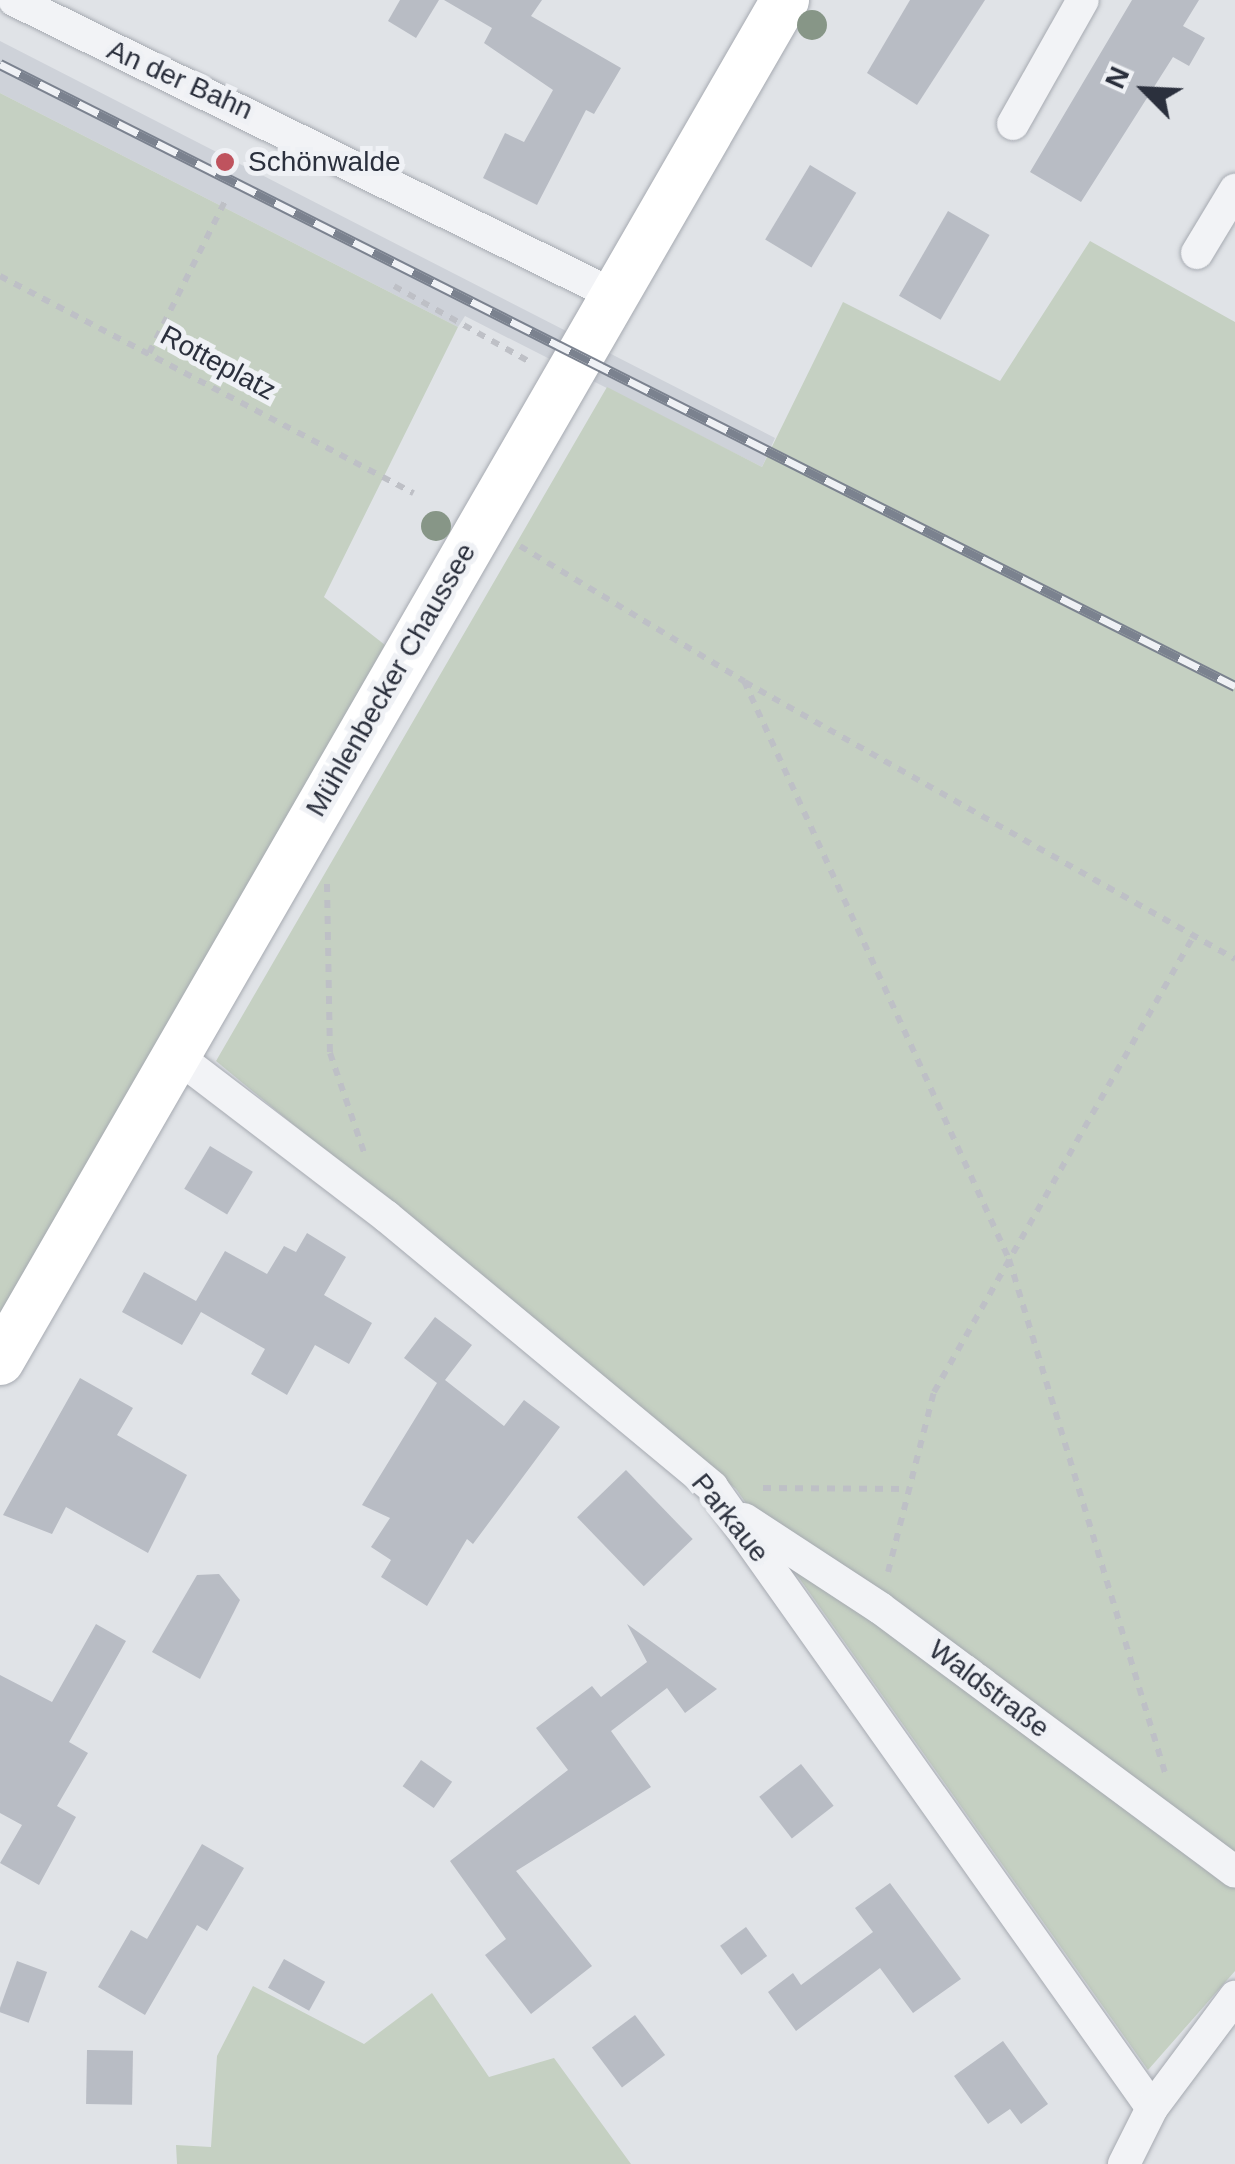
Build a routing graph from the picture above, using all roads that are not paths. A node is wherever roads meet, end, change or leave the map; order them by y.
1 (14, 0) edge
2 (785, 0) edge
3 (1083, 0) edge
4 (1013, 124) dead end
5 (1235, 190) edge
6 (1197, 253) dead end
7 (614, 295) junction
8 (174, 1054) junction
9 (0, 1361) edge
10 (736, 1515) junction
11 (1235, 1872) edge
12 (1235, 1997) edge
13 (1152, 2108) junction
14 (1124, 2164) edge

1 - 7 street, An der Bahn
2 - 7 main road, Mühlenbecker Chaussee
3 - 4 street
5 - 6 street
7 - 8 main road, Mühlenbecker Chaussee
8 - 9 main road, Mühlenbecker Chaussee
8 - 10 street, Parkaue
10 - 11 street, Waldstraße
10 - 13 street, Parkaue
12 - 13 street
13 - 14 street

